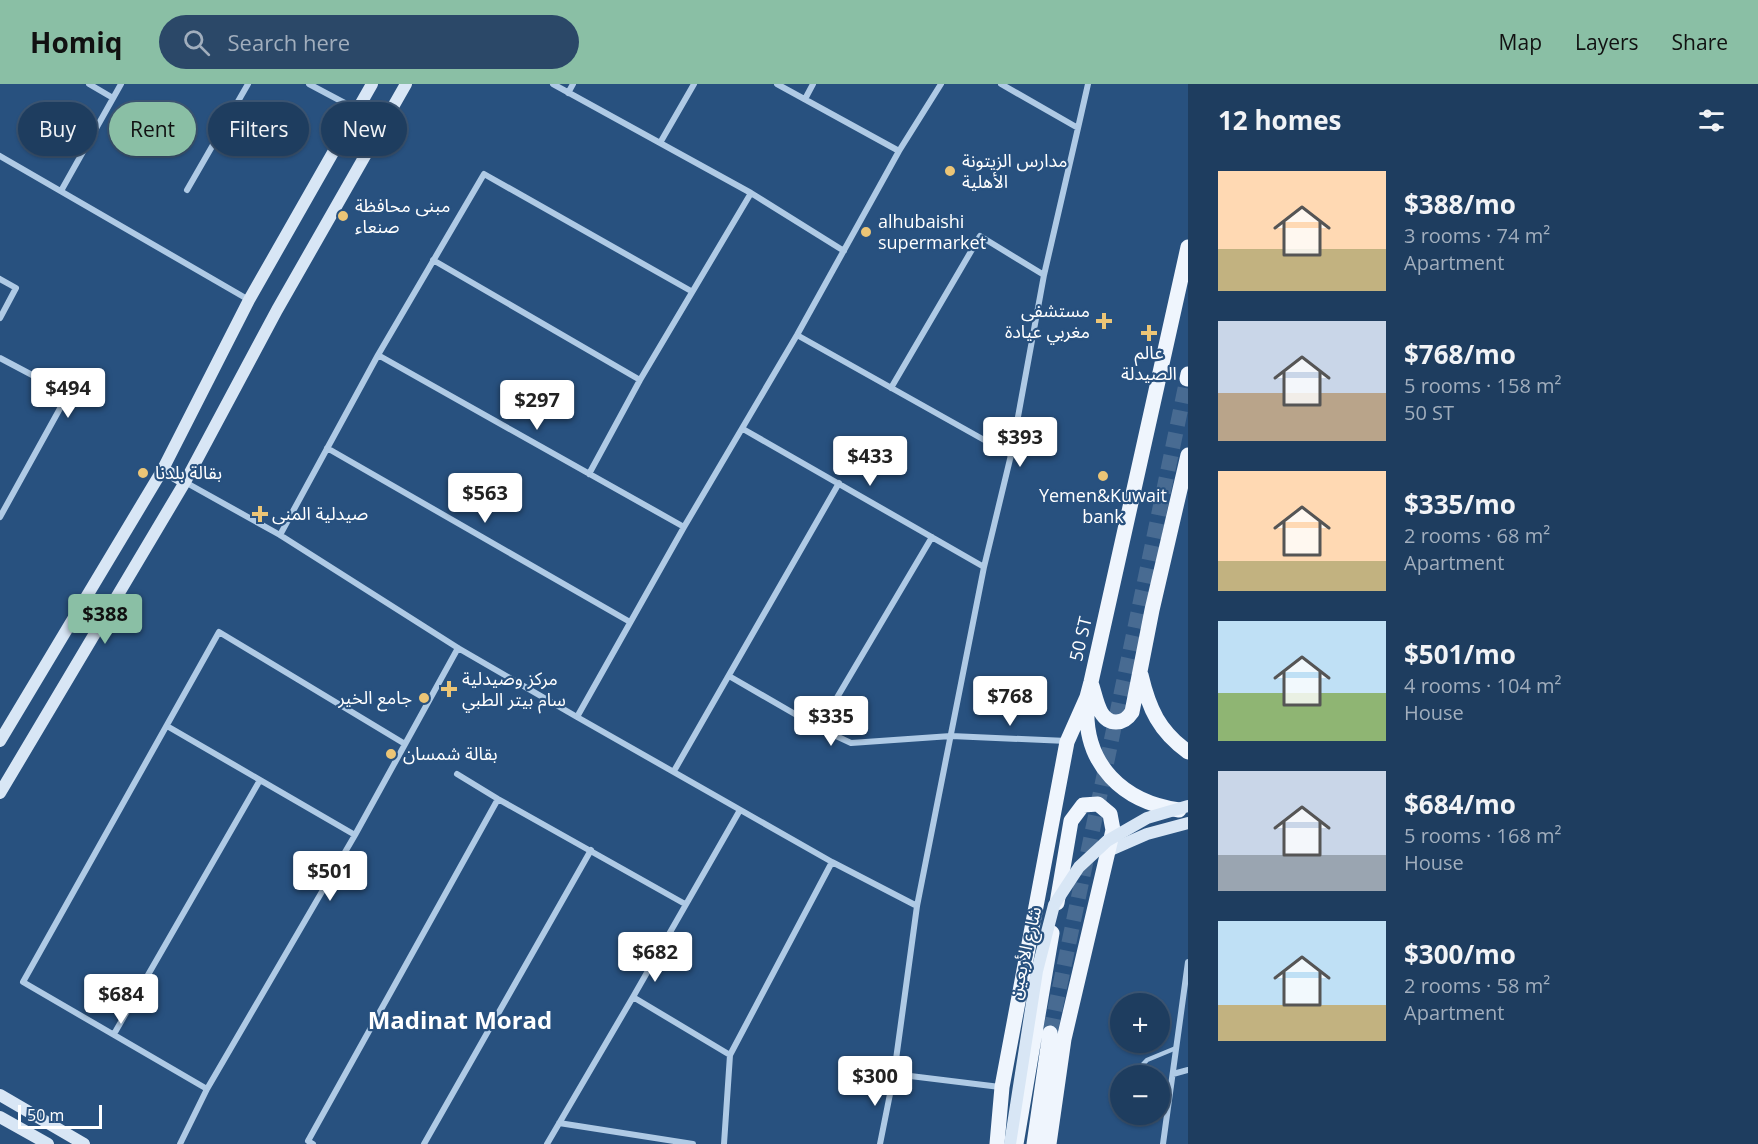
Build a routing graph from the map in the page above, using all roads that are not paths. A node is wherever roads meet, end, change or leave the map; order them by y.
1 (89, 84) edge
2 (121, 84) edge
3 (248, 84) edge
4 (309, 84) edge
5 (372, 84) edge
6 (406, 84) edge
7 (553, 84) edge
8 (573, 84) edge
9 (694, 84) edge
10 (777, 84) edge
11 (813, 84) edge
12 (941, 84) edge
13 (1001, 84) edge
14 (1088, 84) edge
15 (568, 93) junction
16 (113, 98) junction
17 (805, 99) junction
18 (342, 102) edge
19 (361, 102) edge
20 (1078, 128) junction
21 (660, 142) junction
22 (899, 151) junction
23 (0, 156) edge
24 (330, 156) edge
25 (187, 190) dead end
26 (61, 191) junction
27 (751, 194) junction
28 (1188, 247) edge
29 (844, 250) junction
30 (434, 260) junction
31 (1044, 275) junction
32 (0, 279) edge
33 (691, 291) junction
34 (249, 300) junction
35 (0, 318) edge
36 (797, 335) junction
37 (378, 355) junction
38 (0, 358) edge
39 (640, 380) junction
40 (891, 388) junction
41 (743, 429) junction
42 (327, 448) junction
43 (1011, 455) junction
44 (1188, 455) edge
45 (162, 469) junction
46 (589, 474) junction
47 (184, 482) junction
48 (839, 483) junction
49 (1185, 487) edge
50 (0, 517) edge
51 (684, 527) junction
52 (280, 535) junction
53 (932, 537) junction
54 (984, 567) junction
55 (630, 622) junction
56 (458, 648) junction
57 (1140, 672) junction
58 (729, 676) junction
59 (1089, 690) junction
60 (577, 717) junction
61 (167, 726) junction
62 (819, 728) junction
63 (951, 736) junction
64 (0, 741) edge
65 (1067, 741) junction
66 (405, 744) junction
67 (1188, 752) edge
68 (674, 771) junction
69 (457, 774) dead end
70 (260, 780) junction
71 (0, 793) edge
72 (498, 800) junction
73 (1188, 806) edge
74 (740, 810) junction
75 (1188, 812) edge
76 (1188, 823) edge
77 (356, 835) junction
78 (591, 850) junction
79 (832, 862) junction
80 (1102, 871) junction
81 (685, 904) junction
82 (917, 906) junction
83 (1188, 963) edge
84 (633, 997) junction
85 (1050, 1033) tunnel mouth
86 (114, 1034) junction
87 (1176, 1048) junction
88 (730, 1055) junction
89 (1143, 1065) edge
90 (1188, 1070) edge
91 (894, 1074) junction
92 (1173, 1074) junction
93 (1002, 1087) junction
94 (207, 1089) junction
95 (0, 1095) edge
96 (0, 1116) edge
97 (559, 1123) junction
98 (48, 1144) edge
99 (84, 1144) edge
100 (180, 1144) edge
101 (313, 1144) edge
102 (424, 1144) edge
103 (547, 1144) edge
104 (693, 1144) edge
105 (724, 1144) edge
106 (880, 1144) edge
107 (997, 1144) edge
108 (1010, 1144) edge
109 (1016, 1144) edge
110 (1034, 1144) edge
111 (1049, 1144) edge
112 (1163, 1144) edge

1 - 16 street
2 - 16 street
3 - 25 street
4 - 18 street
5 - 19 street
6 - 47 street
7 - 15 street
8 - 15 street
9 - 21 street
10 - 17 street
11 - 17 street
12 - 22 street
13 - 20 street
14 - 20 street
15 - 21 street
16 - 26 street
17 - 22 street
20 - 31 street
21 - 27 street
22 - 29 street
23 - 26 street
24 - 34 street
26 - 34 street
27 - 29 street
27 - 33 street
28 - 59 main road, 50 ST
29 - 36 street
30 - 33 street
30 - 37 street
30 - 39 street
31 - 40 street
31 - 43 street
32 - 35 street
33 - 39 street
34 - 45 street
36 - 40 street
36 - 41 street
37 - 42 street
37 - 46 street
38 - 50 street
39 - 46 street
40 - 43 street
41 - 48 street
41 - 51 street
42 - 52 street
42 - 55 street
43 - 54 street
44 - 49 main road
45 - 47 street
45 - 64 street
46 - 51 street
47 - 52 street
47 - 71 street
48 - 53 street
48 - 58 street
49 - 57 main road
51 - 55 street
52 - 56 street
53 - 54 street
53 - 62 street
54 - 63 street
55 - 60 street
56 - 60 street
56 - 66 street
57 - 59 main road
57 - 67 main road
58 - 62 street
58 - 68 street
59 - 65 main road, 50 ST
59 - 75 main road
60 - 68 street
61 - 66 street
61 - 70 street
61 - 86 street
62 - 63 street
63 - 65 street
63 - 82 street
65 - 93 main road, 50 ST
66 - 77 street
68 - 74 street
69 - 72 street
70 - 77 street
70 - 86 street
72 - 78 street
72 - 101 street
73 - 108 street, شارع الأربعين, bridge
74 - 79 street
74 - 81 street
76 - 80 street
77 - 94 street
78 - 81 street
78 - 102 street
79 - 82 street
79 - 88 street
80 - 109 main road
80 - 111 main road
81 - 84 street
82 - 91 street
83 - 87 street
84 - 88 street
84 - 97 street
85 - 110 main road
86 - 94 street
87 - 89 lane
87 - 92 street
88 - 105 street
90 - 92 street
91 - 93 street
91 - 106 street
92 - 112 street
93 - 107 main road, 50 ST
94 - 100 street
95 - 99 street
96 - 98 street
97 - 103 street
97 - 104 street

